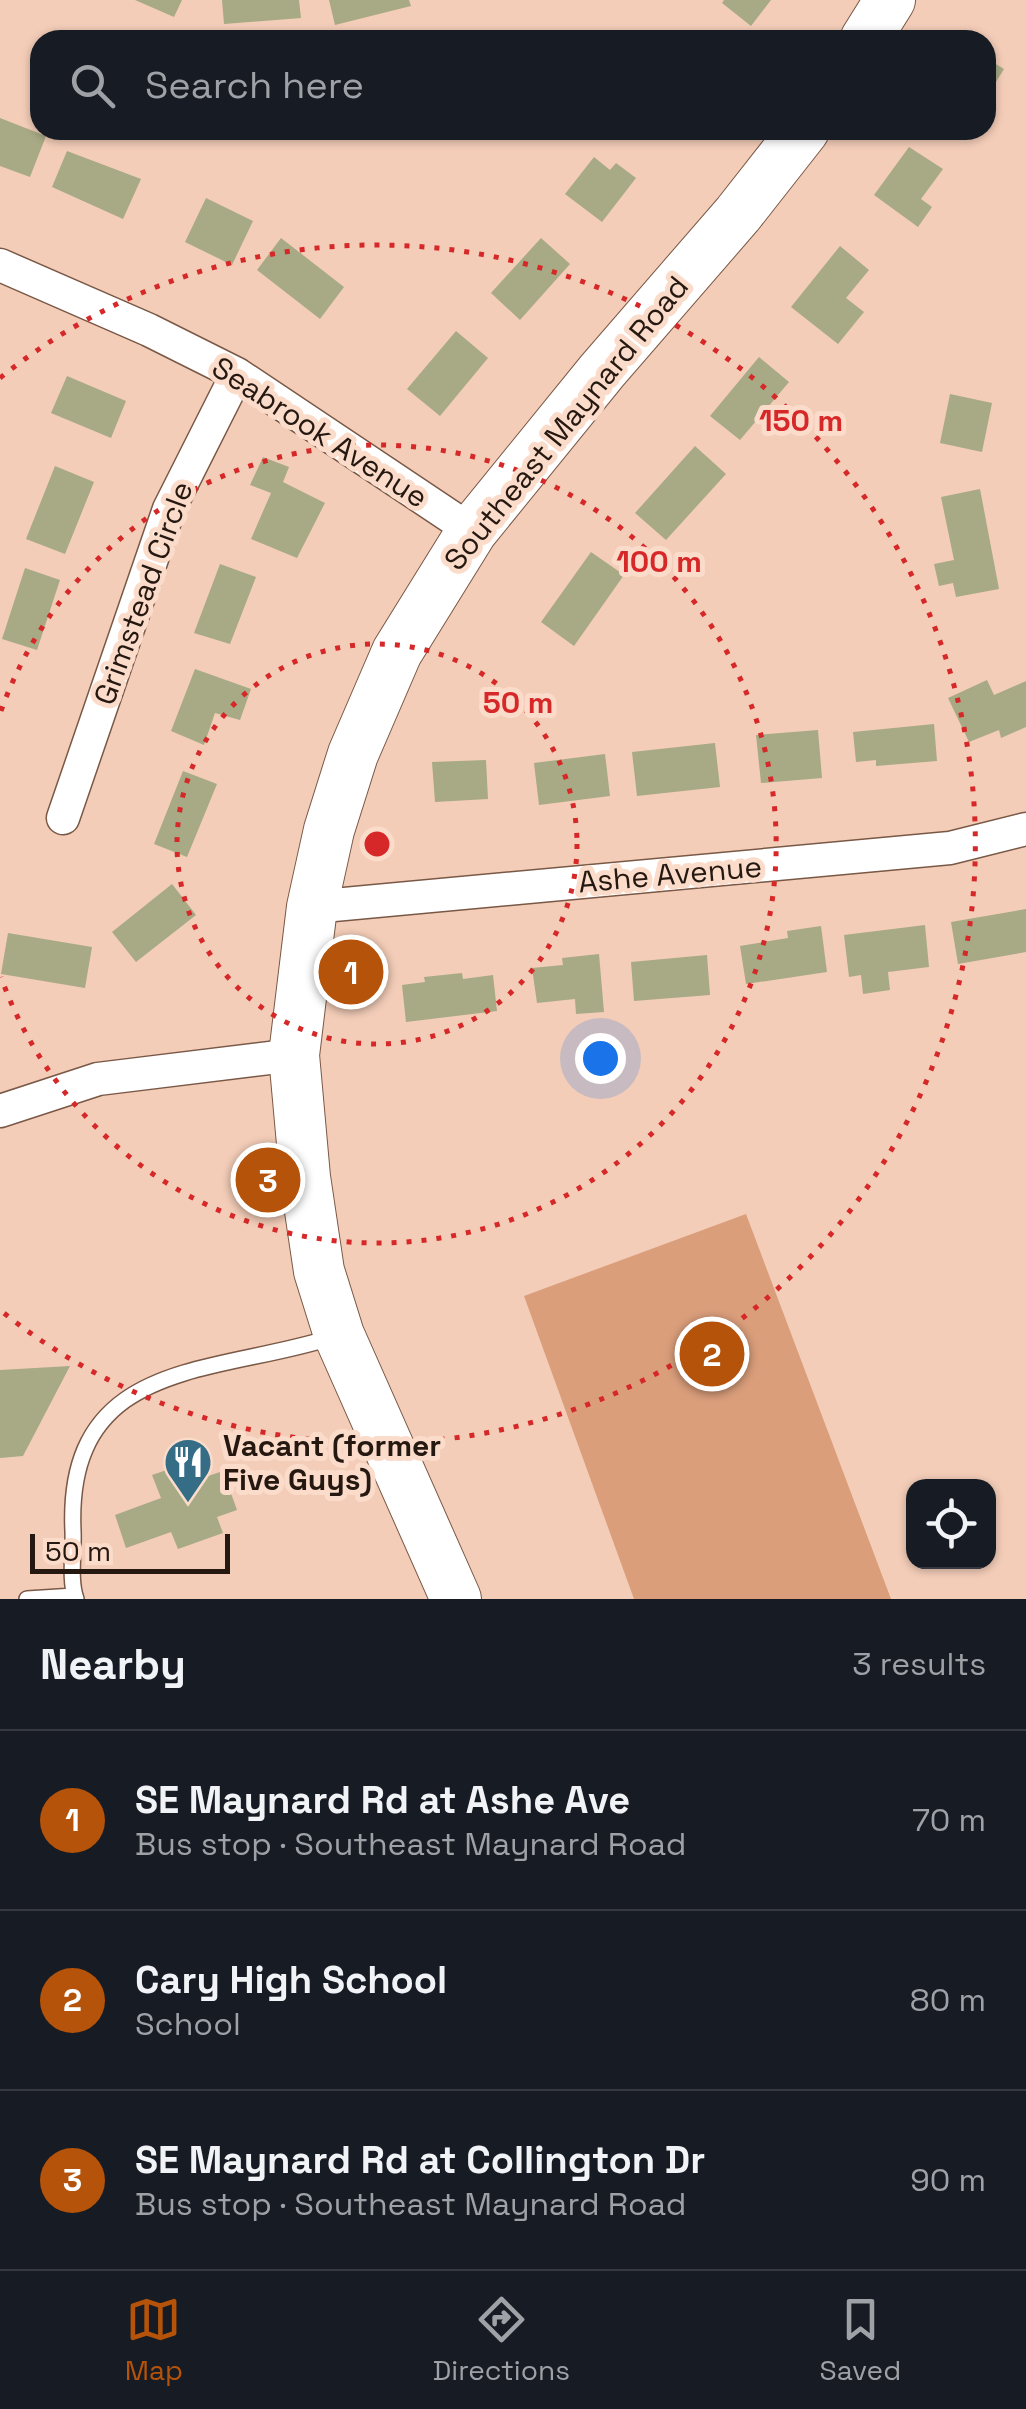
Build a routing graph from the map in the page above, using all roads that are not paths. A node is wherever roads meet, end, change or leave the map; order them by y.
1 (890, 0) edge
2 (871, 30) edge
3 (796, 140) edge
4 (0, 265) edge
5 (237, 374) junction
6 (472, 532) junction
7 (63, 818) dead end
8 (1026, 829) edge
9 (312, 907) junction
10 (294, 1055) junction
11 (0, 1111) edge
12 (339, 1335) junction
13 (75, 1598) edge
14 (27, 1599) edge
15 (456, 1599) edge

1 - 2 main road
3 - 6 main road, Southeast Maynard Road
4 - 5 street, Seabrook Avenue
5 - 6 street, Seabrook Avenue
5 - 7 street, Grimstead Circle
6 - 9 main road, Southeast Maynard Road
8 - 9 street, Ashe Avenue
9 - 10 main road, Southeast Maynard Road
10 - 11 street
10 - 12 main road, Southeast Maynard Road
12 - 13 lane
12 - 15 main road, Southeast Maynard Road
13 - 14 lane

